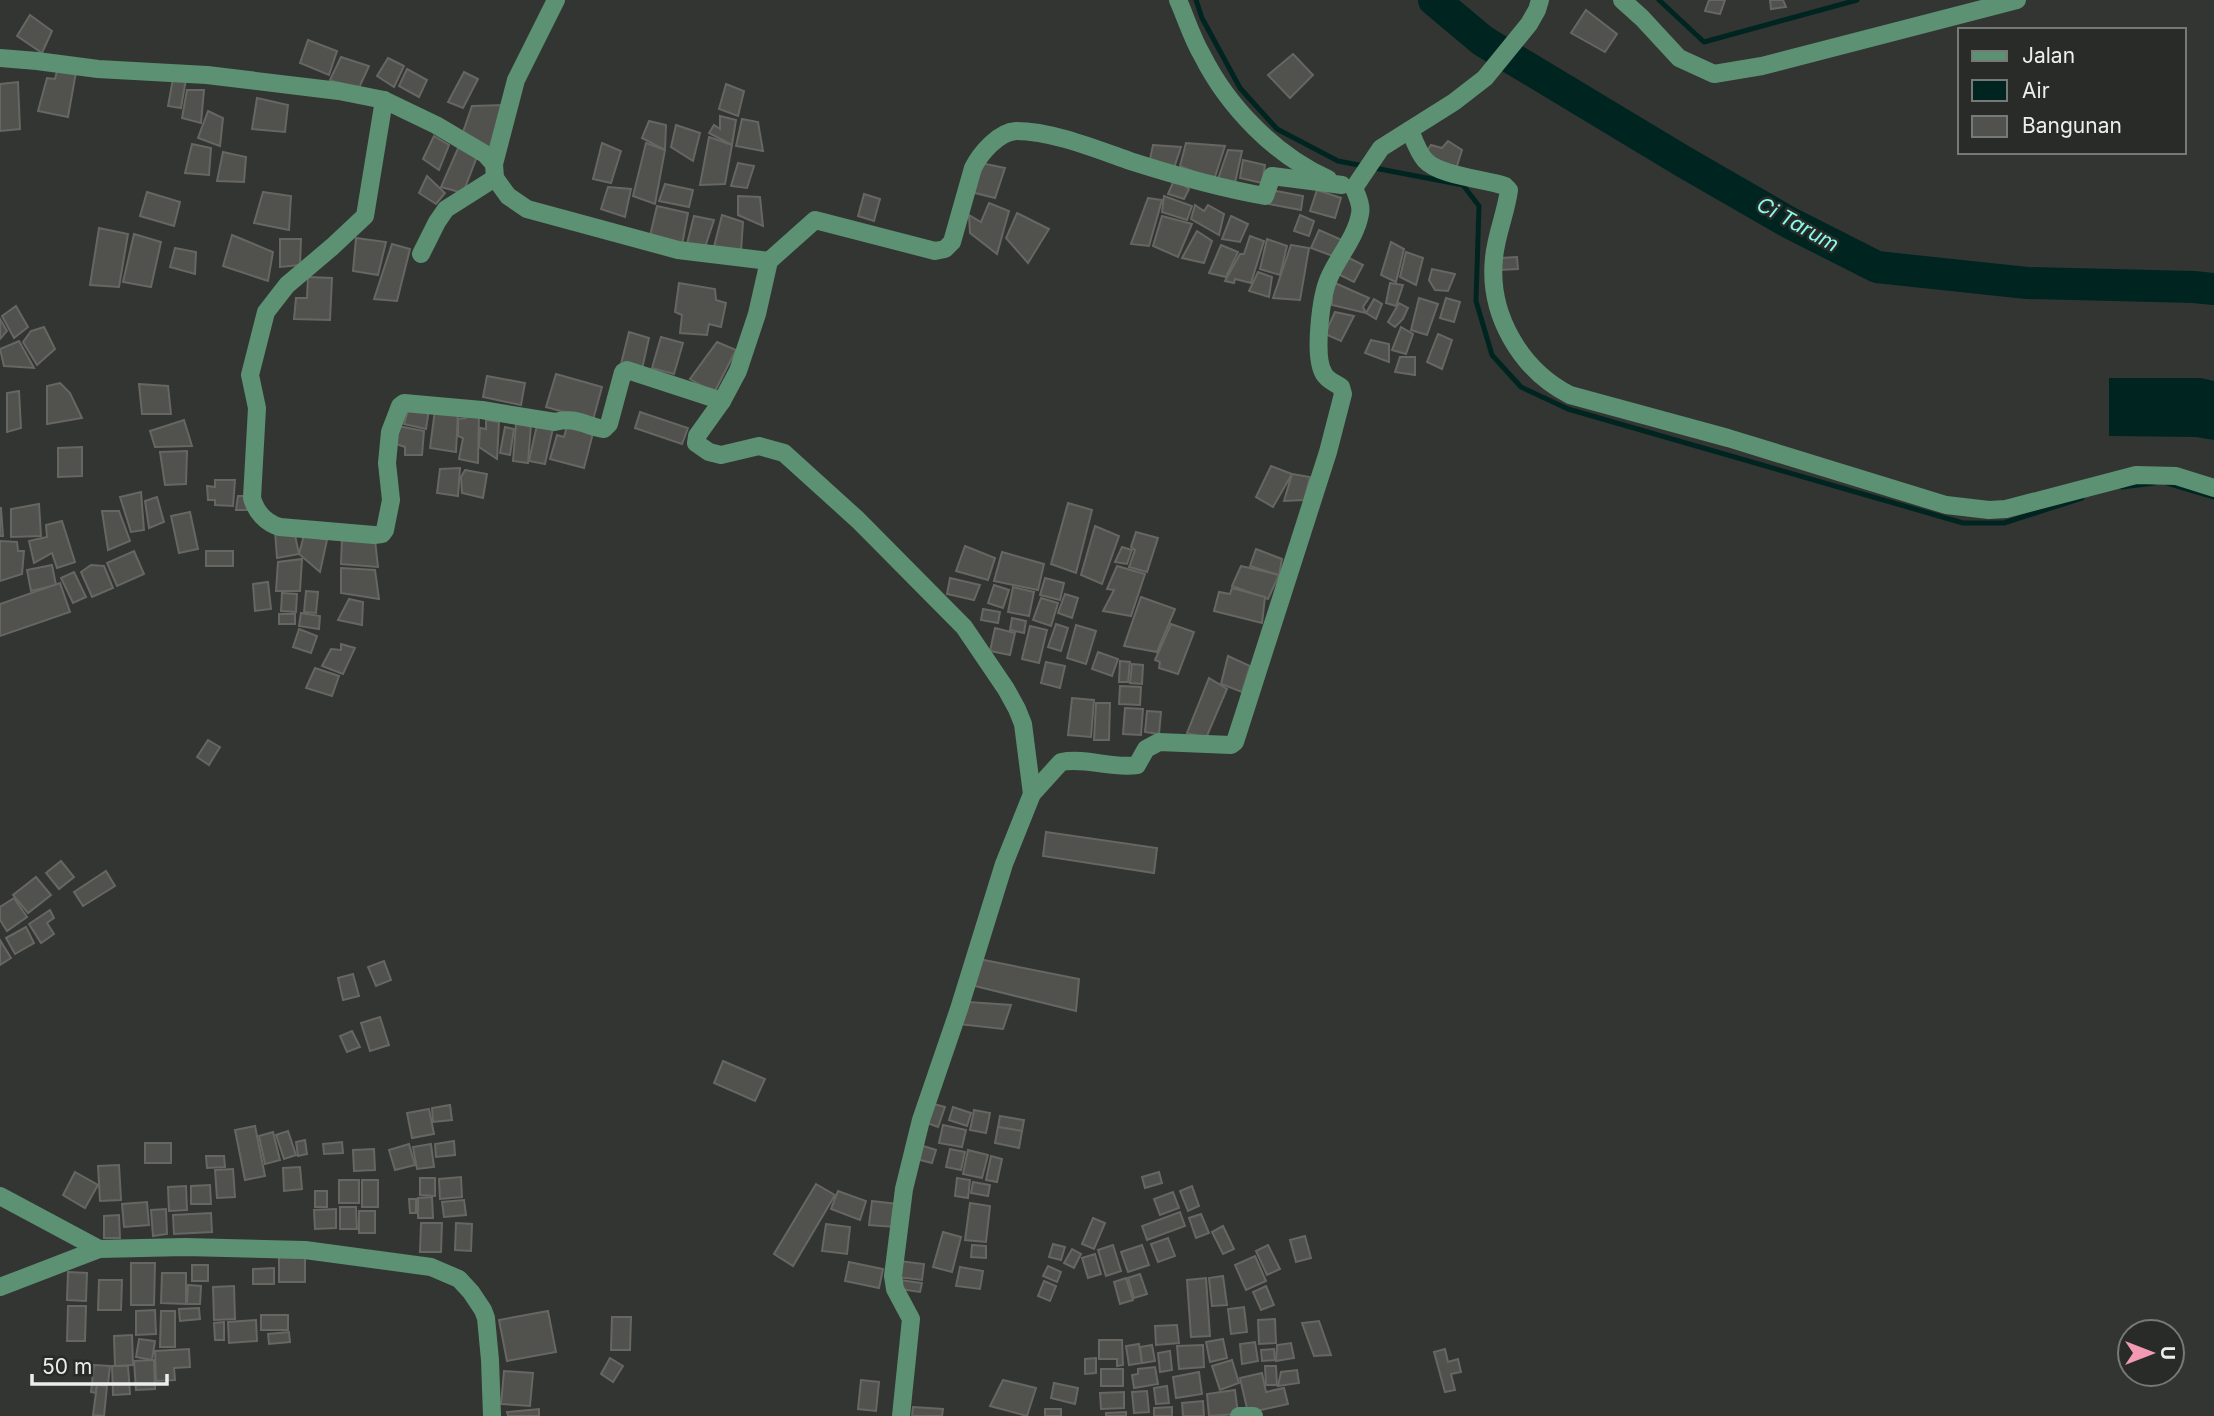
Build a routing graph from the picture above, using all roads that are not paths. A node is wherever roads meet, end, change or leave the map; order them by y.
1 (556, 0) edge
2 (1178, 0) edge
3 (1540, 0) edge
4 (1622, 0) edge
5 (2017, 0) edge
6 (0, 58) edge
7 (383, 100) junction
8 (1410, 130) junction
9 (494, 171) junction
10 (1352, 185) junction
11 (421, 254) dead end
12 (769, 261) junction
13 (722, 401) junction
14 (2214, 488) edge
15 (1032, 793) junction
16 (0, 1196) edge
17 (99, 1249) junction
18 (0, 1287) edge
19 (492, 1416) edge
20 (901, 1416) edge
21 (1239, 1416) edge
22 (1254, 1416) edge

1 - 9 street
2 - 10 street
3 - 8 street
4 - 5 street
6 - 7 street
7 - 9 street
7 - 13 street
8 - 10 street
8 - 14 street
9 - 11 street
9 - 12 street
10 - 12 street
10 - 15 street
12 - 13 street
13 - 15 street
15 - 20 street
16 - 17 street
17 - 18 street
17 - 19 street
21 - 22 street

